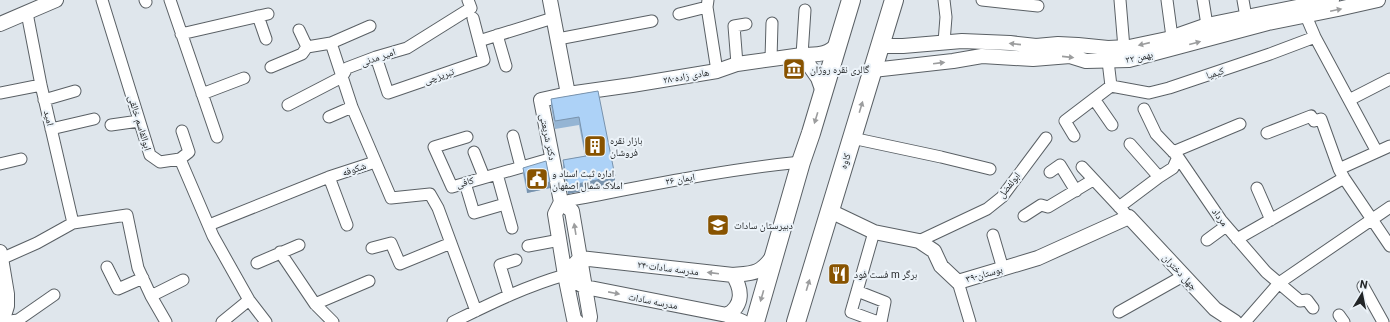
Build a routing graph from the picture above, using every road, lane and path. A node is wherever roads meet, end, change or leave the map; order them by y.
1 (56, 0) edge
2 (102, 0) edge
3 (170, 0) edge
4 (550, 0) edge
5 (850, 0) edge
6 (894, 0) edge
7 (944, 0) edge
8 (982, 0) edge
9 (1120, 0) edge
10 (1167, 0) edge
11 (1202, 0) edge
12 (1243, 0) edge
13 (1332, 0) edge
14 (1378, 0) edge
15 (707, 4) edge
16 (1290, 5) edge
17 (1038, 6) dead end
18 (471, 9) edge
19 (805, 10) dead end
20 (27, 13) junction
21 (679, 14) dead end
22 (1306, 16) junction
23 (1246, 17) junction
24 (553, 18) junction
25 (652, 21) dead end
26 (772, 23) dead end
27 (0, 24) edge
28 (746, 24) dead end
29 (1207, 25) junction
30 (370, 26) dead end
31 (299, 30) dead end
32 (181, 34) junction
33 (497, 35) junction
34 (1172, 37) junction
35 (1316, 37) junction
36 (266, 39) dead end
37 (558, 39) junction
38 (479, 40) junction
39 (944, 42) junction
40 (331, 43) junction
41 (838, 44) junction
42 (912, 45) junction
43 (880, 46) junction
44 (307, 48) junction
45 (1124, 48) junction
46 (802, 55) junction
47 (376, 57) junction
48 (771, 59) junction
49 (1108, 61) junction
50 (738, 64) junction
51 (506, 66) dead end
52 (913, 66) junction
53 (271, 67) dead end
54 (873, 70) junction
55 (717, 71) junction
56 (342, 77) junction
57 (244, 78) dead end
58 (1390, 79) edge
59 (41, 85) junction
60 (1111, 86) junction
61 (75, 92) dead end
62 (823, 92) junction
63 (0, 93) edge
64 (202, 94) junction
65 (568, 94) junction
66 (44, 100) junction
67 (1094, 100) junction
68 (1350, 100) junction
69 (288, 105) dead end
70 (352, 108) junction
71 (1144, 109) dead end
72 (328, 117) dead end
73 (94, 119) dead end
74 (139, 121) junction
75 (1240, 124) dead end
76 (111, 125) dead end
77 (1112, 125) dead end
78 (51, 130) junction
79 (182, 131) dead end
80 (1267, 133) dead end
81 (514, 136) dead end
82 (1074, 136) dead end
83 (217, 137) dead end
84 (467, 137) dead end
85 (852, 138) junction
86 (1046, 138) dead end
87 (1130, 144) dead end
88 (1390, 146) edge
89 (474, 152) dead end
90 (1377, 152) junction
91 (1175, 155) junction
92 (553, 158) junction
93 (21, 159) dead end
94 (180, 159) junction
95 (376, 162) junction
96 (801, 162) junction
97 (0, 164) edge
98 (521, 167) junction
99 (1082, 168) dead end
100 (990, 169) dead end
101 (1050, 172) dead end
102 (1342, 173) junction
103 (497, 174) junction
104 (329, 177) junction
105 (484, 177) junction
106 (1159, 177) junction
107 (1093, 180) junction
108 (465, 183) junction
109 (1256, 188) dead end
110 (1076, 190) junction
111 (561, 202) junction
112 (505, 204) junction
113 (1390, 207) edge
114 (830, 211) junction
115 (1124, 212) junction
116 (1024, 216) dead end
117 (1271, 220) junction
118 (1373, 220) junction
119 (73, 223) junction
120 (209, 225) junction
121 (347, 225) dead end
122 (1226, 226) junction
123 (512, 228) dead end
124 (874, 232) junction
125 (993, 235) dead end
126 (1237, 239) junction
127 (560, 240) junction
128 (1207, 240) dead end
129 (919, 241) junction
130 (451, 243) junction
131 (299, 245) dead end
132 (528, 246) dead end
133 (1390, 246) edge
134 (372, 248) dead end
135 (280, 252) junction
136 (773, 256) junction
137 (580, 258) junction
138 (516, 260) dead end
139 (1, 263) edge
140 (258, 263) dead end
141 (107, 267) dead end
142 (1003, 269) junction
143 (565, 275) junction
144 (733, 275) junction
145 (1183, 276) junction
146 (143, 278) junction
147 (183, 280) dead end
148 (369, 280) dead end
149 (958, 282) junction
150 (1279, 283) junction
151 (585, 287) junction
152 (857, 291) junction
153 (1364, 293) dead end
154 (54, 295) dead end
155 (509, 295) junction
156 (151, 296) junction
157 (249, 300) junction
158 (315, 304) junction
159 (1313, 308) dead end
160 (476, 311) junction
161 (1119, 312) dead end
162 (732, 319) edge
163 (2, 322) edge
164 (166, 322) edge
165 (222, 322) edge
166 (266, 322) edge
167 (333, 322) edge
168 (452, 322) edge
169 (577, 322) edge
170 (589, 322) edge
171 (755, 322) edge
172 (796, 322) edge
173 (879, 322) edge
174 (970, 322) edge
175 (1235, 322) edge
176 (1245, 322) edge
177 (1383, 322) edge

1 - 20 street
2 - 74 street, ابوالقاسم خالقی
3 - 32 street
4 - 24 street
5 - 41 main road
6 - 43 main road, کاوه
7 - 39 street
8 - 17 street
9 - 45 street
10 - 34 street
11 - 29 street
12 - 23 street
13 - 16 street, ۲۲ بهمن
22 -> 14 street, ۲۲ بهمن
15 - 21 street
15 - 55 street
16 - 23 street, ۲۲ بهمن
18 - 38 street, تبریزچی
18 - 47 street, امیر مدنی
19 - 46 street
20 - 27 street
20 - 59 street, امید
22 - 35 street
49 -> 22 street, ۲۲ بهمن
23 - 29 street, ۲۲ بهمن
24 - 33 street
24 - 37 street
25 - 37 street
26 - 48 street
28 - 50 street
29 - 34 street, ۲۲ بهمن
30 - 40 street
31 - 44 street
32 - 36 street
32 - 64 street
33 - 38 street
33 - 51 street
34 -> 45 street, ۲۲ بهمن
35 - 60 street, کیمیا
35 - 68 street
37 - 65 street
38 - 47 street, تبریزچی
39 - 42 street, ۲۲ بهمن
45 -> 39 street, ۲۲ بهمن
40 - 44 street
40 - 56 street
41 - 46 street, ۲۸-هادی زاده
41 - 62 main road
42 - 43 street, ۲۲ بهمن
42 - 52 street
43 - 54 main road, کاوه
44 - 53 street
46 - 48 street, ۲۸-هادی زاده
46 - 62 street
47 - 56 street, امیر مدنی
48 - 50 street, ۲۸-هادی زاده
52 -> 49 street, ۲۲ بهمن
49 - 60 street
50 - 55 street, ۲۸-هادی زاده
52 - 54 street, ۲۲ بهمن
85 -> 54 main road, کاوه
55 - 65 street, ۲۸-هادی زاده
56 - 69 street, امیر مدنی
56 - 70 street
57 - 64 street
58 - 68 street
59 - 63 street
59 - 66 street, امید
60 - 67 street
61 - 66 street
62 -> 96 main road
64 - 83 street
65 - 92 street, دکتر شریعتی
66 - 78 street, امید
67 - 77 street
67 - 82 street
68 - 90 street
70 - 72 street
70 - 95 street
71 - 91 street, مرداد
73 - 78 street
74 - 76 street
74 - 94 street, ابوالقاسم خالقی
75 - 91 street
78 - 119 street, امید
79 - 94 street
80 - 102 street
81 - 98 street
84 - 108 street, کافی
85 - 100 street
85 - 114 main road, کاوه
86 - 129 street, ابولفضل
87 - 106 street
88 - 90 street
89 - 105 street
90 - 102 street
91 - 106 street
91 - 122 street, مرداد
92 - 98 street, کافی
92 - 111 street, دکتر شریعتی
93 - 97 street
94 - 120 street
95 - 104 street, شکوفه
95 - 130 street, شکوفه
96 - 111 street, ۲۶ ایمان
96 - 136 main road
98 - 103 street, کافی
99 - 107 street
101 - 110 street
102 - 117 street
102 - 118 street
103 - 105 street, کافی
103 - 112 street
104 - 120 street, شکوفه
104 - 121 street
105 - 108 street, کافی
106 - 115 street
107 - 110 street
107 - 115 street
108 - 112 street
109 - 117 street
110 - 116 street
111 - 127 street, دکتر شریعتی
137 -> 111 street, دکتر شریعتی
112 - 123 street
113 - 118 street
114 - 124 street, ۳۹-بوستان
172 -> 114 main road, کاوه
115 - 142 street, ۳۹-بوستان
115 - 145 street, چهل دختران
117 - 126 street
118 - 133 street
118 - 150 street
119 - 139 street
119 - 146 street
120 - 157 street
122 - 126 street, مرداد
122 - 128 street
124 - 129 street, ۳۹-بوستان
124 - 152 street
125 - 142 street
126 - 150 street, مرداد
127 - 132 street
127 - 143 street, دکتر شریعتی
129 - 149 street, ۳۹-بوستان
130 - 134 street
130 - 160 street, شکوفه
131 - 135 street
135 - 140 street
135 - 158 street
136 - 144 street, ۲۴-مدرسه سادات
136 -> 171 main road
137 - 143 street
144 -> 137 street, ۲۴-مدرسه سادات
137 - 151 street, دکتر شریعتی
138 - 155 street
139 - 163 street
141 - 146 street
142 - 149 street, ۳۹-بوستان
143 - 151 street, مدرسه سادات
143 - 155 street
143 - 169 street, دکتر شریعتی
144 - 162 street
145 - 161 street
145 - 175 street, چهل دختران
146 - 156 street
147 - 156 street
148 - 158 street
149 - 174 street
150 - 159 street, مرداد
150 - 176 street
151 -> 162 street, مدرسه سادات
151 - 170 street, دکتر شریعتی
152 - 173 street
152 - 173 street
153 - 177 street
154 - 163 street
155 - 160 street
156 - 164 street
157 - 165 street
157 - 166 street
158 - 167 street
160 - 168 street

